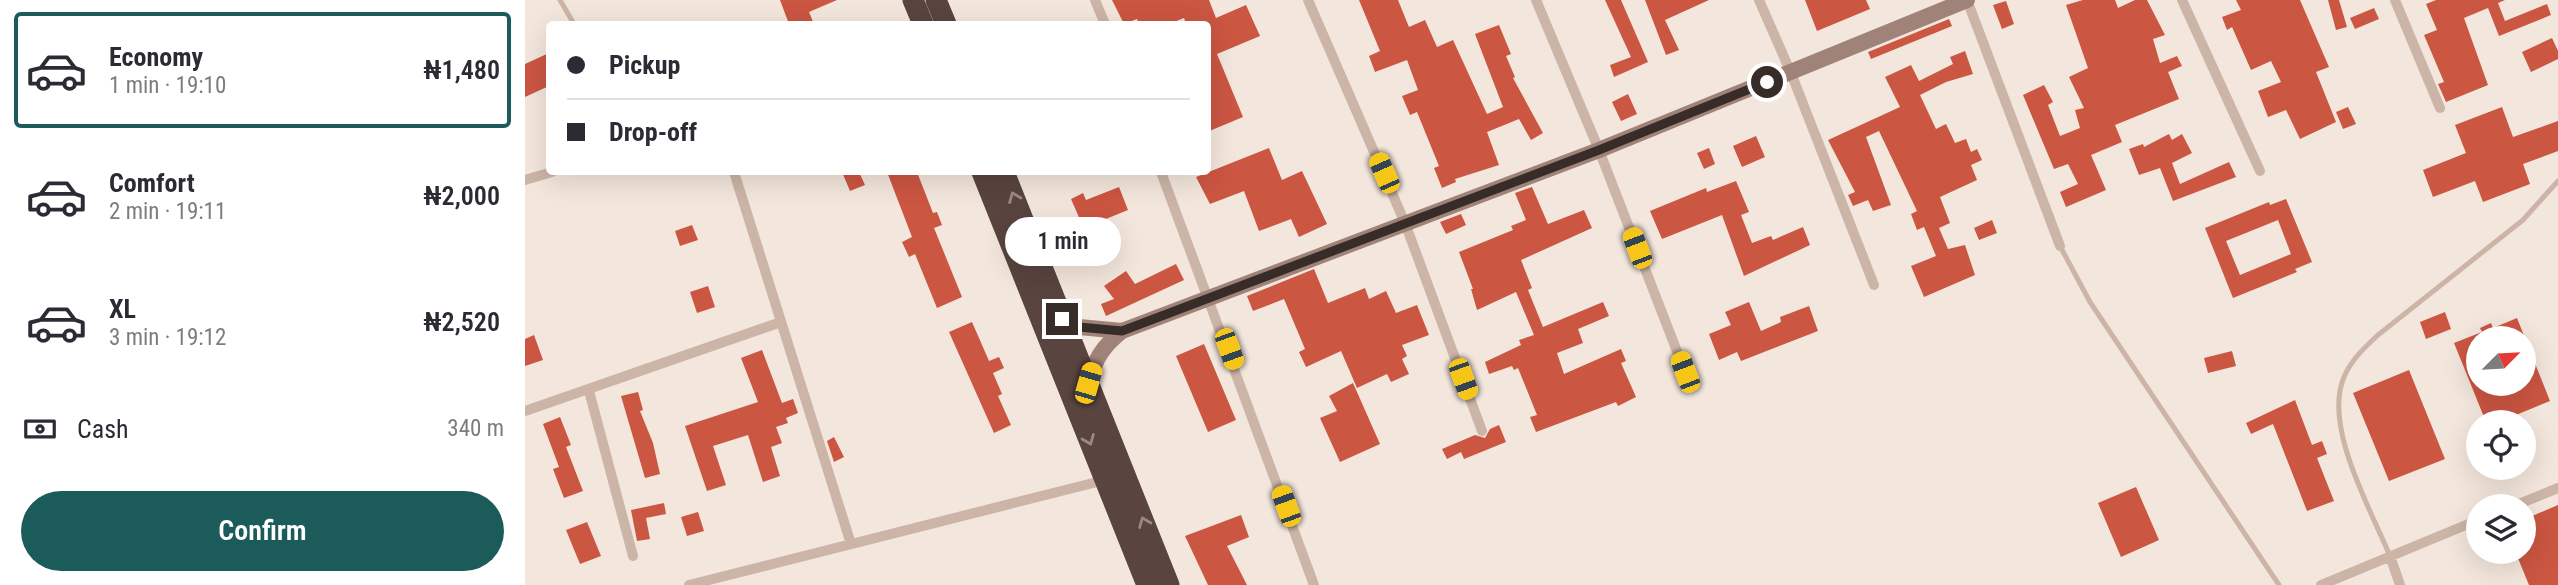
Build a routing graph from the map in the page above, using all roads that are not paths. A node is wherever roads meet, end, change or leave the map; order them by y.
1 (560, 0) edge
2 (913, 0) edge
3 (936, 0) edge
4 (1095, 0) edge
5 (1308, 0) edge
6 (1536, 0) edge
7 (1759, 0) edge
8 (1967, 0) edge
9 (2182, 0) edge
10 (2395, 0) edge
11 (572, 21) edge
12 (922, 21) edge
13 (945, 21) edge
14 (1104, 21) edge
15 (1791, 73) junction
16 (2440, 108) dead end
17 (1599, 150) junction
18 (2260, 171) dead end
19 (546, 174) edge
20 (735, 175) edge
21 (983, 175) edge
22 (1005, 175) edge
23 (1162, 175) edge
24 (525, 180) edge
25 (2558, 181) edge
26 (1405, 223) junction
27 (2060, 246) joint
28 (1874, 285) dead end
29 (1210, 297) junction
30 (1062, 319) junction
31 (781, 321) junction
32 (1122, 331) junction
33 (1685, 372) dead end
34 (1088, 383) junction
35 (589, 391) junction
36 (525, 411) edge
37 (1482, 431) dead end
38 (1105, 480) junction
39 (2558, 488) edge
40 (2536, 497) edge
41 (2466, 525) edge
42 (851, 544) junction
43 (633, 556) dead end
44 (2390, 556) junction
45 (689, 585) edge
46 (1147, 585) edge
47 (1169, 585) edge
48 (1314, 585) edge
49 (2279, 585) edge
50 (2321, 585) edge
51 (2400, 585) edge

1 - 11 lane
2 - 12 highway
3 - 13 highway
4 - 14 street
5 - 26 street
6 - 17 street
7 - 15 street
8 - 15 street
8 - 27 street
9 - 18 street
10 - 16 street
15 - 17 street
15 - 28 street
17 - 26 street
17 - 33 street
19 - 24 street
20 - 31 street
21 -> 38 highway
30 -> 22 highway
23 - 29 street
25 - 44 lane
26 - 29 street
26 - 37 street
27 - 49 lane
29 - 32 street
29 - 48 street
30 - 32 street
30 - 34 highway
31 - 35 street
31 - 42 street
32 - 34 street
47 -> 34 highway
35 - 36 street
35 - 43 street
38 - 42 street
38 - 46 highway
39 - 40 street
41 - 44 street
42 - 45 street
44 - 50 street
44 - 51 street

